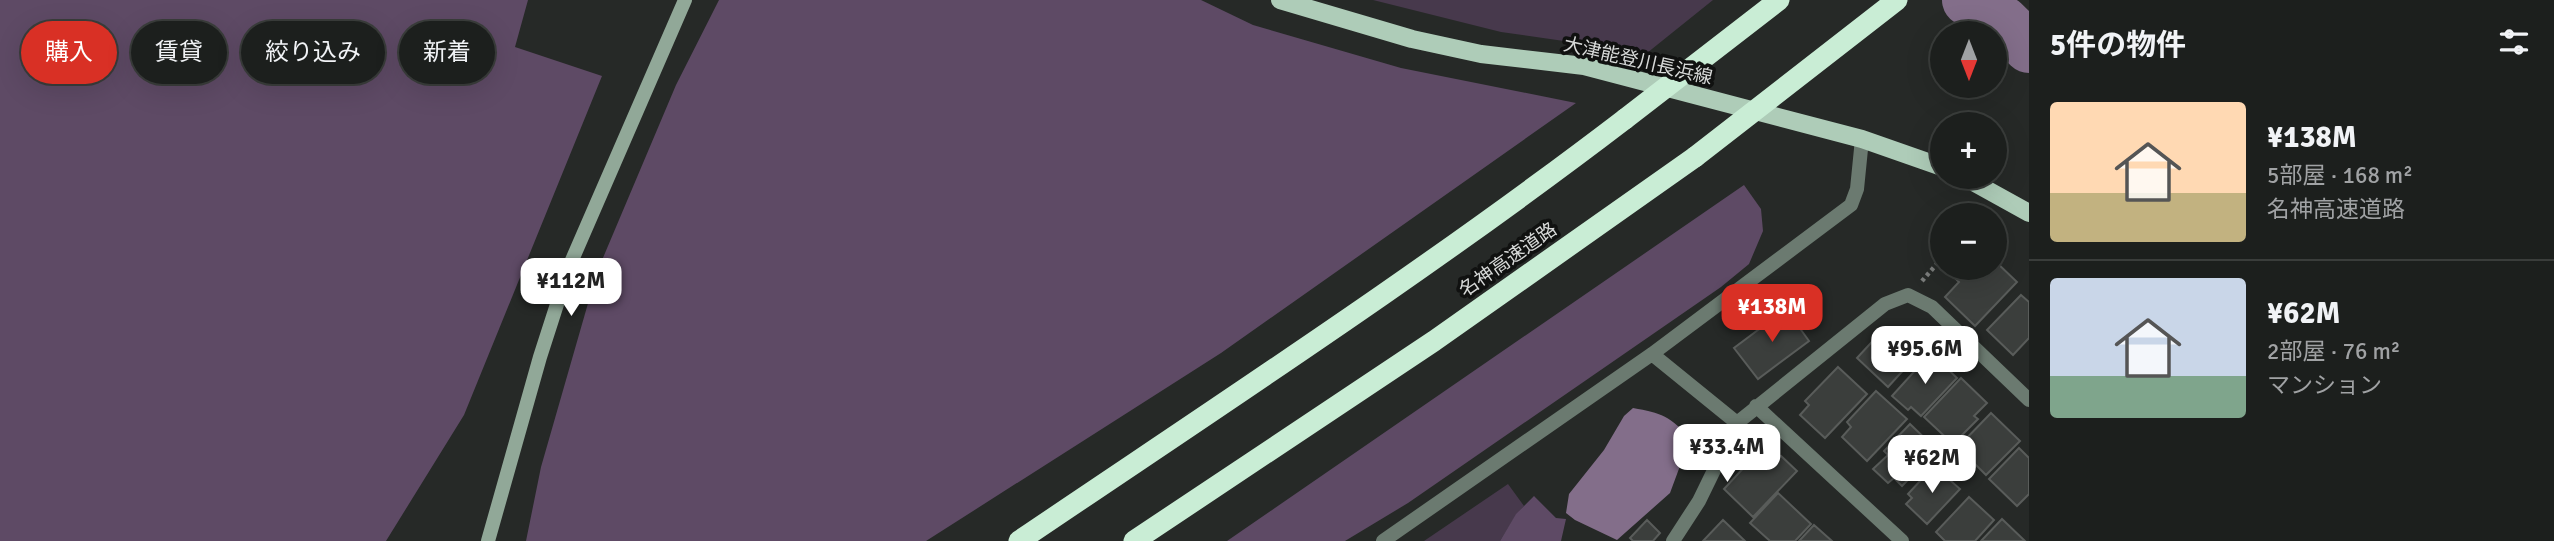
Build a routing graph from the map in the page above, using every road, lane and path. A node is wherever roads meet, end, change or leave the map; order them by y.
1 (685, 0) edge
2 (1280, 0) edge
3 (1779, 0) edge
4 (1897, 0) edge
5 (1862, 139) junction
6 (1930, 163) edge
7 (1986, 189) edge
8 (2029, 213) edge
9 (1930, 271) edge
10 (1922, 280) dead end
11 (1652, 354) junction
12 (2029, 400) edge
13 (1756, 406) junction
14 (1737, 423) junction
15 (488, 541) edge
16 (1019, 541) edge
17 (1134, 541) edge
18 (1383, 541) edge
19 (1673, 541) edge
20 (1902, 541) edge

1 - 15 street
2 - 5 main road, 大津能登川長浜線
3 - 16 highway, bridge
4 - 17 highway, 名神高速道路, bridge
5 - 6 main road, 大津能登川長浜線
5 - 11 street
7 - 8 main road
9 - 10 path
11 - 14 street
11 - 18 street
12 - 13 street
13 - 14 street
13 - 20 street
14 - 19 street

